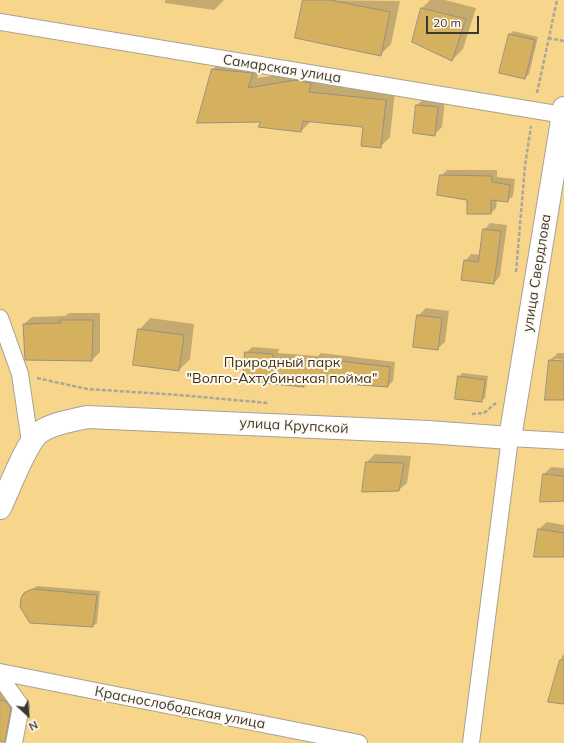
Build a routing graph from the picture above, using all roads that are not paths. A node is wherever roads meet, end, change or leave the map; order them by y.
1 (0, 22) edge
2 (563, 113) edge
3 (0, 318) edge
4 (510, 438) junction
5 (564, 440) edge
6 (30, 442) junction
7 (0, 508) edge
8 (0, 672) edge
9 (0, 677) edge
10 (14, 743) edge
11 (359, 743) edge
12 (471, 743) edge

1 - 2 street, Самарская улица
2 - 4 street, улица Свердлова
3 - 6 street
4 - 5 street, улица Крупской
4 - 6 street, улица Крупской
4 - 12 street
6 - 7 street
8 - 11 street, Краснослободская улица
9 - 10 street

